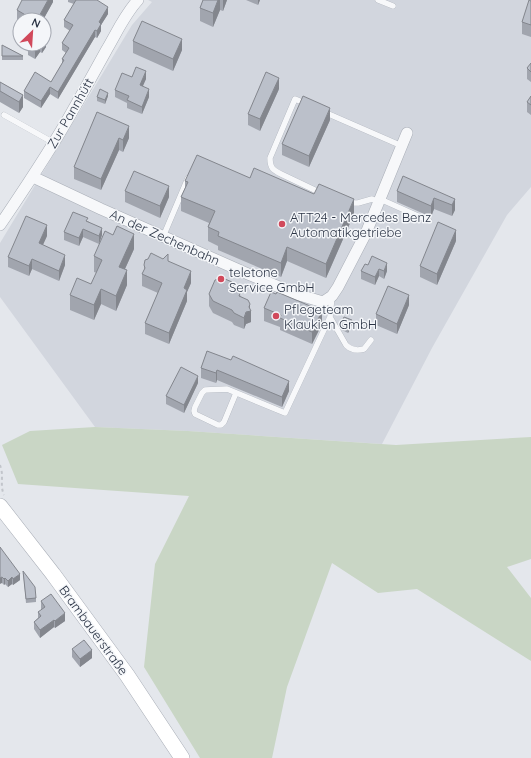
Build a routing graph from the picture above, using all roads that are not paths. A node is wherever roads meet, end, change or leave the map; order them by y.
1 (137, 0) edge
2 (378, 0) edge
3 (393, 6) dead end
4 (309, 105) edge
5 (316, 108) edge
6 (4, 115) dead end
7 (407, 134) dead end
8 (54, 143) junction
9 (402, 146) junction
10 (190, 173) edge
11 (33, 177) junction
12 (330, 197) edge
13 (379, 200) junction
14 (344, 202) edge
15 (429, 221) dead end
16 (0, 226) edge
17 (163, 236) junction
18 (332, 296) junction
19 (330, 317) junction
20 (371, 340) dead end
21 (236, 393) junction
22 (3, 502) edge
23 (182, 758) edge

1 - 8 street, Zur Pannhütt
2 - 3 lane
4 - 12 lane
5 - 9 lane
6 - 8 lane
7 - 9 street
8 - 11 street, Zur Pannhütt
9 - 13 street
10 - 17 lane
11 - 16 street, Zur Pannhütt
11 - 17 street, An der Zechenbahn
13 - 14 lane
13 - 15 lane
13 - 18 street
17 - 18 street, An der Zechenbahn
18 - 19 lane
19 - 20 lane
19 - 21 lane
21 - 21 lane
22 - 23 main road, Brambauerstraße

